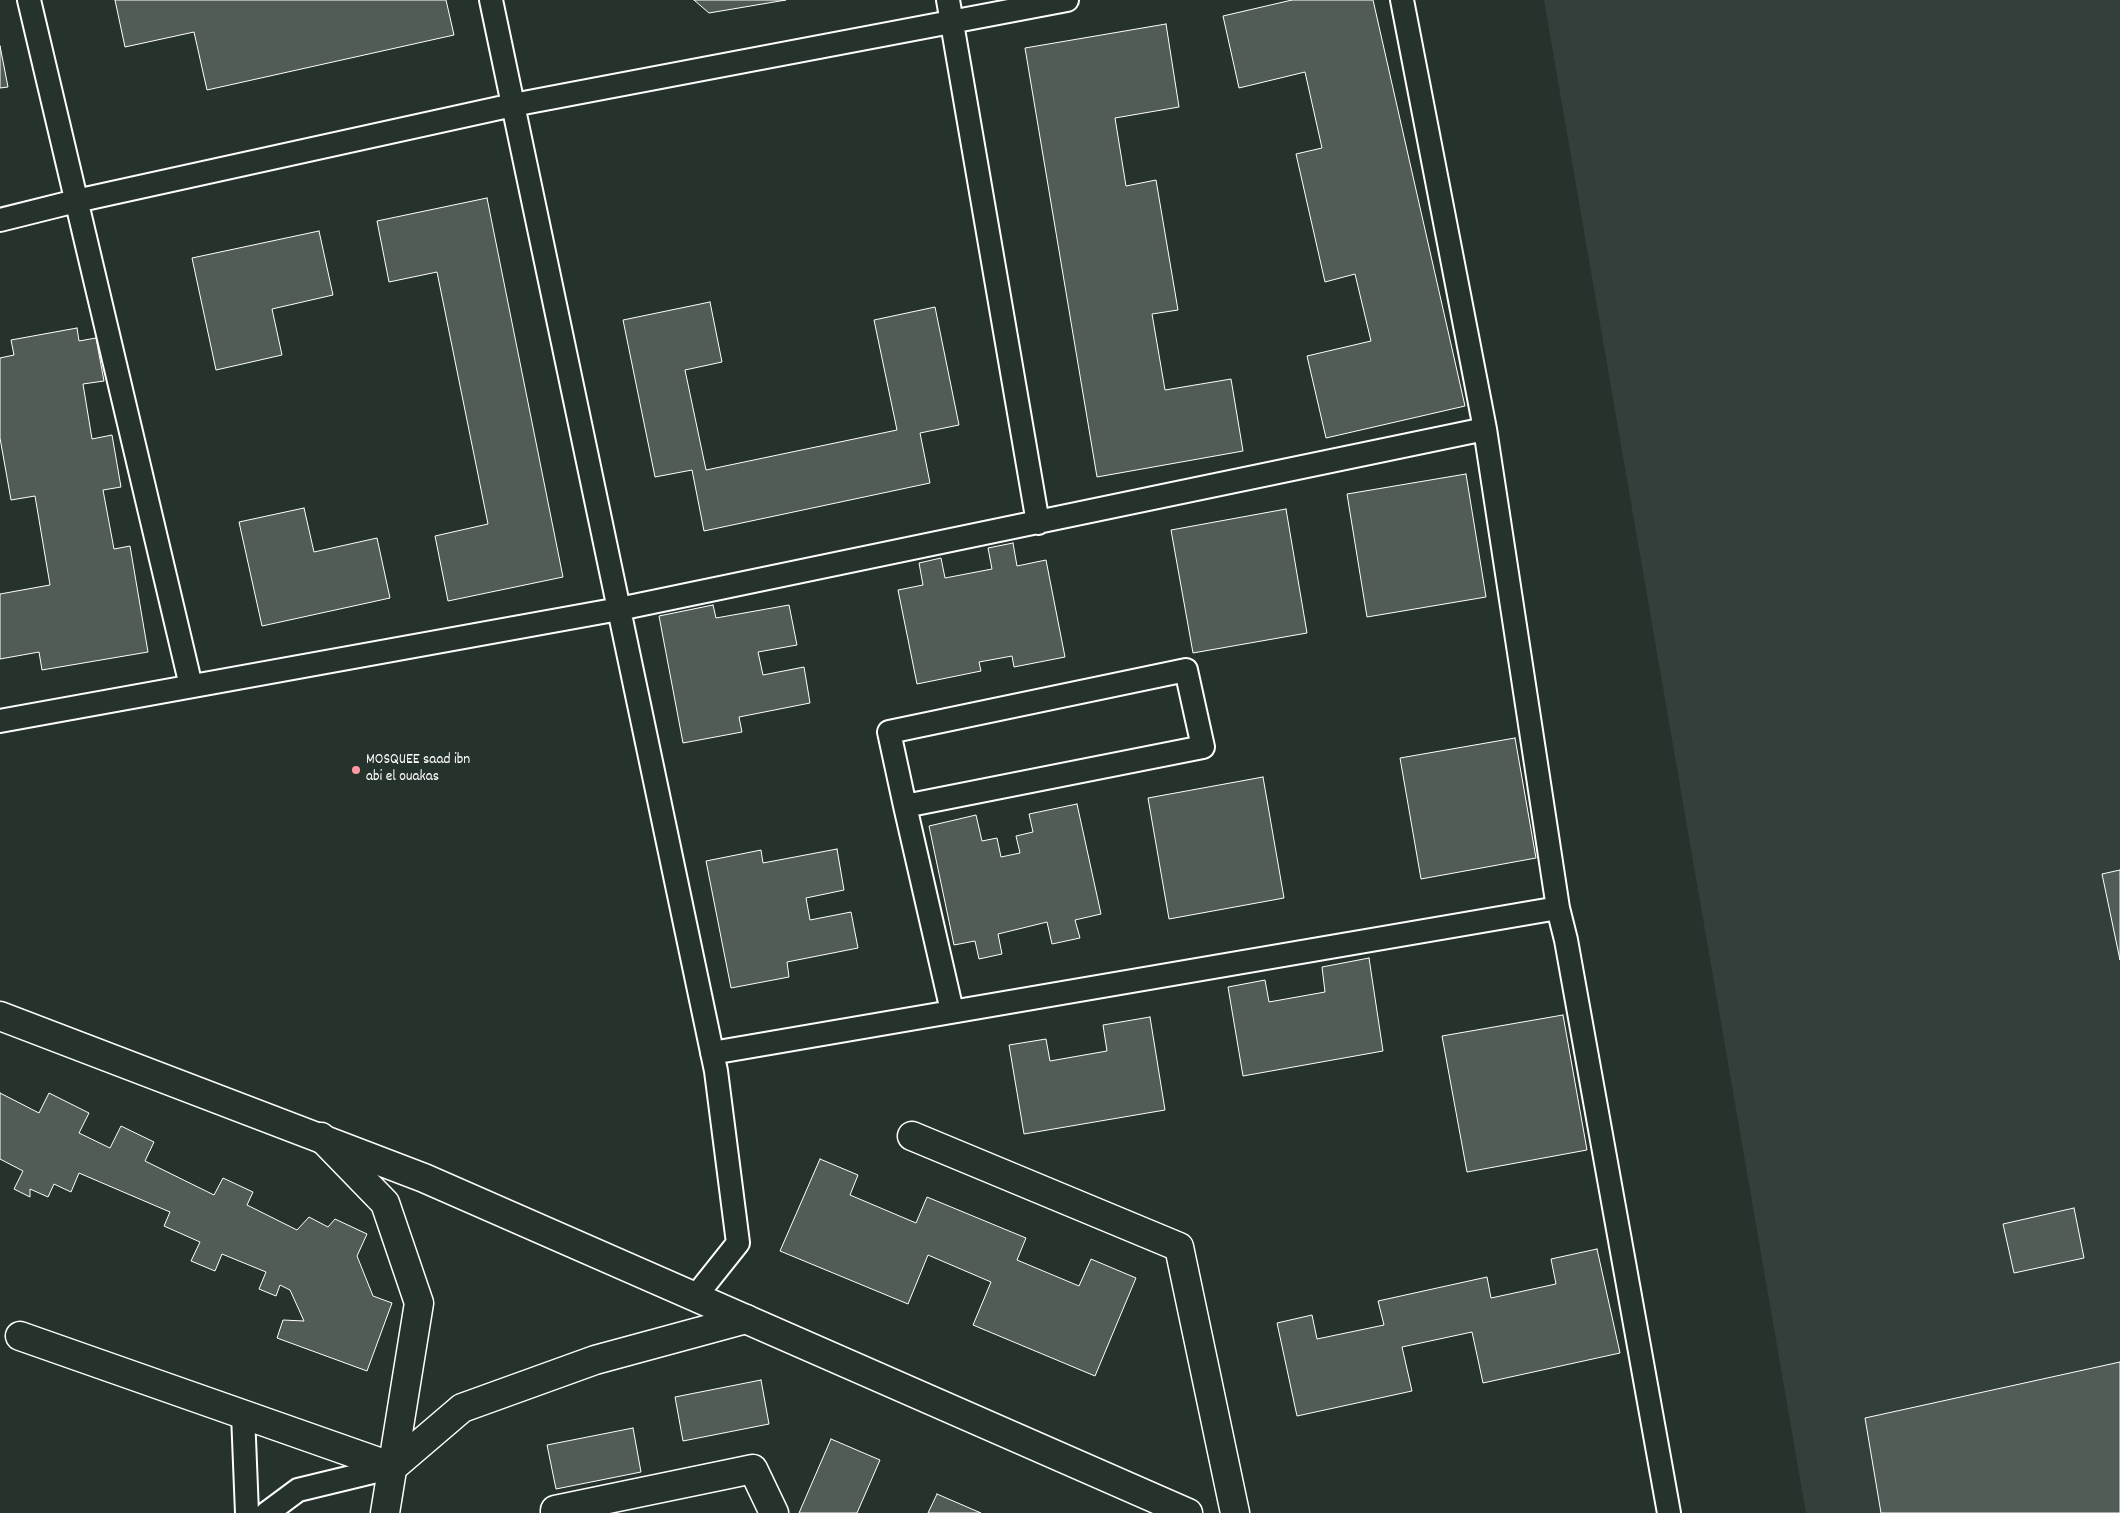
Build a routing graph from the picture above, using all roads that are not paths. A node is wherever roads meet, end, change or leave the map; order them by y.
1 (29, 0) edge
2 (491, 0) edge
3 (948, 0) edge
4 (1067, 0) edge
5 (1402, 0) edge
6 (952, 23) junction
7 (513, 105) junction
8 (76, 201) junction
9 (0, 220) edge
10 (1485, 429) junction
11 (1038, 524) junction
12 (619, 610) junction
13 (191, 686) junction
14 (0, 721) edge
15 (906, 806) junction
16 (1558, 908) junction
17 (952, 1011) junction
18 (0, 1016) edge
19 (712, 1053) junction
20 (912, 1136) dead end
21 (321, 1137) junction
22 (696, 1297) junction
23 (746, 1319) junction
24 (20, 1336) dead end
25 (243, 1414) junction
26 (393, 1467) junction
27 (247, 1513) edge
28 (267, 1513) edge
29 (386, 1513) edge
30 (555, 1513) edge
31 (774, 1513) edge
32 (1188, 1513) edge
33 (1235, 1513) edge
34 (1669, 1513) edge

1 - 8 lane
2 - 7 lane
3 - 6 lane
4 - 6 lane
5 - 10 lane
6 - 7 lane
6 - 11 lane
7 - 8 lane
7 - 12 lane
8 - 9 lane
8 - 13 lane
10 - 11 lane
10 - 16 lane
11 - 12 lane
12 - 13 lane
12 - 19 lane
13 - 14 lane
15 - 15 lane
15 - 17 lane
16 - 17 lane
16 - 34 lane
17 - 19 lane
18 - 21 street
19 - 22 lane
20 - 33 street
21 - 22 street
21 - 26 street
22 - 23 street
23 - 26 street
23 - 32 street
24 - 25 street
25 - 26 street
25 - 27 lane
26 - 28 lane
26 - 29 street
30 - 31 street

